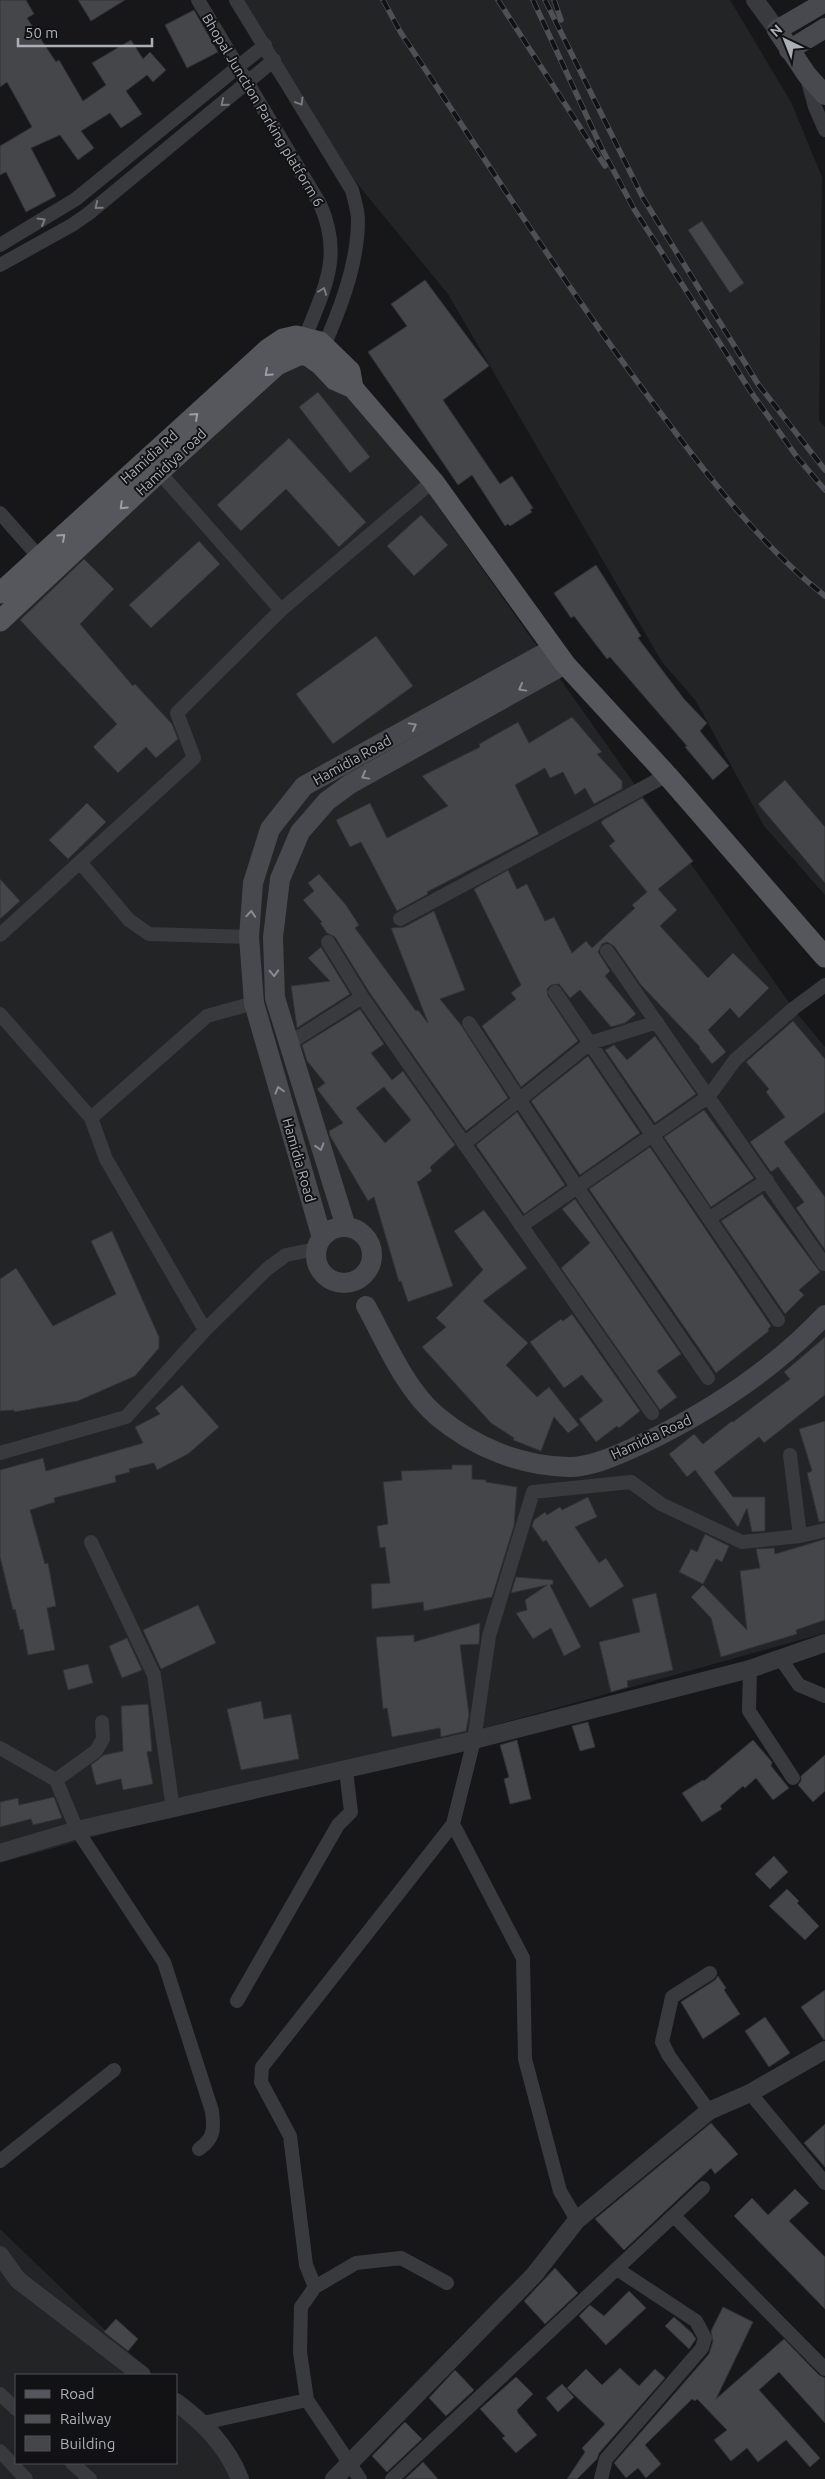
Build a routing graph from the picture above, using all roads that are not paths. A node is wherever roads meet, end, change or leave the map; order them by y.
1 (198, 0) edge
2 (236, 0) edge
3 (755, 0) edge
4 (825, 2) edge
5 (825, 28) edge
6 (777, 30) junction
7 (265, 45) junction
8 (789, 50) junction
9 (274, 60) junction
10 (237, 68) junction
11 (807, 75) junction
12 (246, 84) junction
13 (825, 95) edge
14 (825, 130) edge
15 (0, 245) edge
16 (0, 265) edge
17 (312, 349) junction
18 (159, 472) junction
19 (432, 481) junction
20 (0, 513) edge
21 (39, 557) junction
22 (55, 572) junction
23 (0, 593) edge
24 (281, 610) junction
25 (0, 621) edge
26 (559, 656) junction
27 (667, 774) junction
28 (298, 794) junction
29 (319, 811) junction
30 (80, 862) junction
31 (400, 919) dead end
32 (0, 935) edge
33 (250, 937) junction
34 (328, 942) dead end
35 (607, 951) dead end
36 (825, 957) edge
37 (825, 985) edge
38 (554, 992) dead end
39 (362, 997) junction
40 (254, 1002) junction
41 (0, 1014) edge
42 (657, 1022) junction
43 (469, 1023) dead end
44 (590, 1043) junction
45 (288, 1044) junction
46 (709, 1096) junction
47 (520, 1101) junction
48 (90, 1118) junction
49 (652, 1135) junction
50 (464, 1144) junction
51 (767, 1180) junction
52 (577, 1187) junction
53 (710, 1218) junction
54 (521, 1226) junction
55 (346, 1227) junction
56 (319, 1244) junction
57 (824, 1264) dead end
58 (368, 1271) junction
59 (339, 1283) junction
60 (366, 1306) junction
61 (825, 1315) edge
62 (778, 1320) dead end
63 (204, 1330) junction
64 (708, 1378) dead end
65 (652, 1413) dead end
66 (0, 1453) edge
67 (790, 1455) dead end
68 (825, 1530) edge
69 (800, 1536) junction
70 (91, 1542) dead end
71 (825, 1643) edge
72 (780, 1658) junction
73 (750, 1669) junction
74 (825, 1696) edge
75 (102, 1722) dead end
76 (474, 1740) junction
77 (0, 1748) edge
78 (346, 1770) junction
79 (793, 1778) dead end
80 (56, 1780) junction
81 (173, 1809) junction
82 (453, 1824) junction
83 (77, 1830) junction
84 (0, 1853) edge
85 (710, 1973) dead end
86 (238, 2001) dead end
87 (825, 2050) edge
88 (114, 2070) dead end
89 (750, 2093) junction
90 (709, 2111) junction
91 (199, 2148) dead end
92 (0, 2161) edge
93 (825, 2183) edge
94 (703, 2188) dead end
95 (674, 2216) junction
96 (577, 2220) junction
97 (0, 2255) edge
98 (617, 2269) junction
99 (447, 2283) dead end
100 (315, 2287) junction
101 (825, 2369) edge
102 (141, 2374) edge
103 (0, 2394) edge
104 (307, 2400) junction
105 (178, 2404) edge
106 (15, 2408) edge
107 (203, 2423) junction
108 (0, 2451) edge
109 (73, 2464) edge
110 (349, 2465) junction
111 (26, 2479) edge
112 (90, 2479) edge
113 (240, 2479) edge
114 (334, 2479) edge
115 (360, 2479) edge
116 (392, 2479) edge
117 (601, 2479) edge

1 - 10 street, Bhopal Junction Parking platform 6
2 - 7 street
3 - 6 street
4 - 6 main road
5 - 8 main road
6 - 8 main road
7 - 9 street
7 - 10 street
8 - 11 main road
9 - 12 street
9 -> 17 street
10 - 12 street, Bhopal Junction Parking platform 6
15 -> 10 street
11 - 13 main road
11 - 14 street
12 -> 16 street
17 -> 12 street, Bhopal Junction Parking platform 6
17 -> 18 main road, Hamidiya road
17 - 19 main road
21 -> 17 main road, Hamidia Rd
18 -> 22 main road, Hamidiya road
18 - 24 street
19 - 24 street
19 - 26 main road
20 - 21 street
21 - 22 main road
21 - 23 main road, Hamidia Rd
22 - 25 main road, Hamidiya road
24 - 30 street
26 - 27 main road
28 -> 26 main road, Hamidia Road
26 -> 29 main road, Hamidia Road
27 - 31 street
27 - 36 main road
28 - 29 main road
33 -> 28 main road, Hamidia Road
29 -> 45 main road, Hamidia Road
30 - 32 street
30 - 33 street
33 - 40 main road, Hamidia Road
34 - 39 street
35 - 42 street
37 - 46 street
38 - 44 street
39 - 45 street
39 - 50 street
40 - 48 street
56 -> 40 main road, Hamidia Road
41 - 48 street
42 - 44 street
42 - 46 street
43 - 47 street
44 - 47 street
44 - 49 street
45 -> 55 main road, Hamidia Road
46 - 49 street
46 - 51 street
47 - 50 street
47 - 52 street
48 - 63 street
49 - 52 street
49 - 53 street
50 - 54 street
51 - 53 street
51 - 57 street
52 - 54 street
52 - 64 street
53 - 62 street
54 - 65 street
55 - 56 main road
55 - 58 main road
56 - 59 main road
56 - 63 street
58 - 59 main road
58 - 60 main road
59 - 60 main road
60 - 61 main road, Hamidia Road
63 - 66 street
67 - 69 street
68 - 69 street
69 - 76 street
70 - 81 street
71 - 72 street
72 - 73 street
72 - 74 street
73 - 76 street
73 - 79 street
75 - 80 street
76 - 78 street
76 - 82 street
77 - 80 street
78 - 81 street
78 - 86 street
80 - 83 street
81 - 83 street
82 - 96 street
82 - 100 street
83 - 84 street
83 - 91 street
85 - 90 street
87 - 89 street
88 - 92 street
89 - 90 street
89 - 93 street
90 - 96 street
94 - 95 street
95 - 98 street
95 - 101 street
96 - 110 street
97 - 102 street
98 - 116 street
98 - 117 street
99 - 100 street
100 - 104 street
103 - 106 street
104 - 107 street
104 - 110 street
105 - 107 street
107 - 113 street
108 - 111 street
109 - 112 street
110 - 114 street
110 - 115 street

